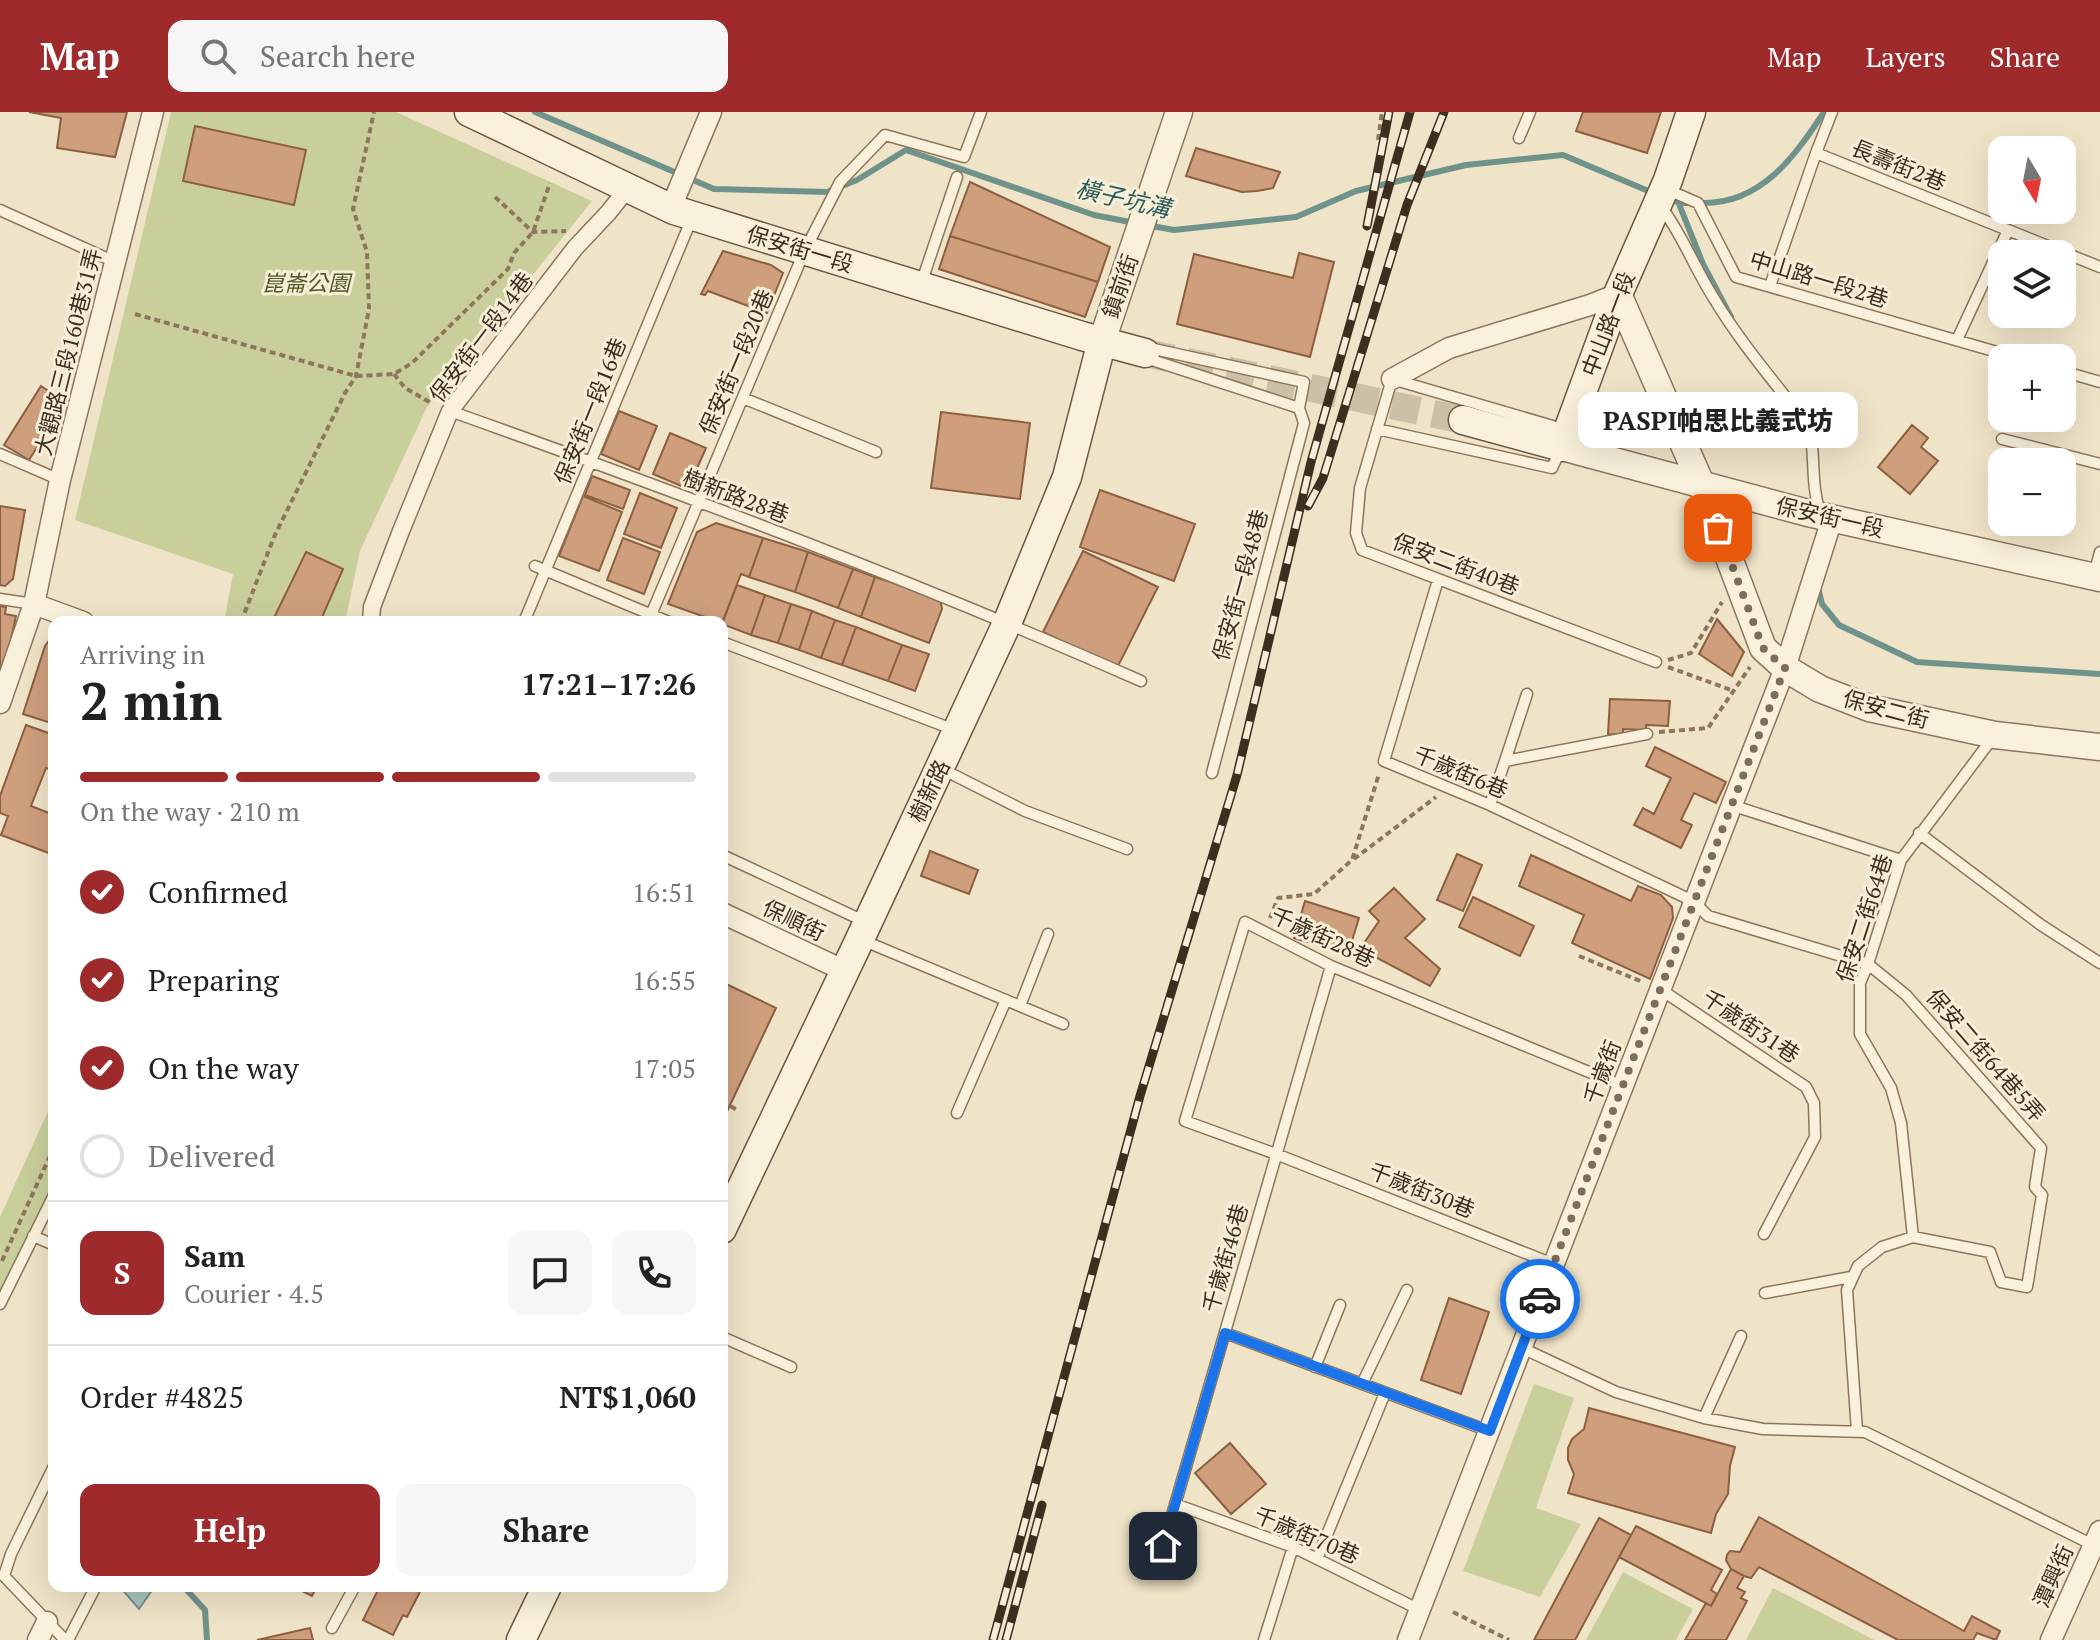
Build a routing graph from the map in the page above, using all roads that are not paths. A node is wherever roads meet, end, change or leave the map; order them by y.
1 (153, 112) edge
2 (469, 112) edge
3 (711, 112) edge
4 (981, 112) edge
5 (1179, 112) edge
6 (1530, 112) edge
7 (1691, 112) edge
8 (1832, 112) edge
9 (1519, 138) dead end
10 (1816, 153) junction
11 (957, 177) dead end
12 (628, 188) junction
13 (1664, 191) junction
14 (680, 208) junction
15 (0, 210) edge
16 (2008, 230) junction
17 (805, 250) junction
18 (115, 262) junction
19 (2100, 267) edge
20 (921, 286) junction
21 (1770, 286) junction
22 (1618, 294) junction
23 (1957, 340) junction
24 (1102, 341) junction
25 (1988, 349) edge
26 (1145, 353) junction
27 (2076, 375) edge
28 (1392, 379) junction
29 (2100, 382) edge
30 (743, 398) junction
31 (1299, 408) junction
32 (450, 411) junction
33 (1463, 420) tunnel mouth
34 (1377, 429) junction
35 (2002, 439) dead end
36 (1562, 447) junction
37 (876, 452) dead end
38 (0, 454) edge
39 (591, 461) junction
40 (2100, 464) edge
41 (60, 480) junction
42 (1702, 486) junction
43 (698, 503) junction
44 (1819, 512) junction
45 (540, 569) junction
46 (2098, 569) edge
47 (1438, 580) junction
48 (0, 599) edge
49 (34, 604) junction
50 (67, 616) edge
51 (371, 616) edge
52 (526, 616) edge
53 (643, 616) edge
54 (651, 616) edge
55 (1008, 621) junction
56 (728, 644) edge
57 (1656, 662) dead end
58 (1785, 668) junction
59 (1141, 681) dead end
60 (1527, 694) dead end
61 (0, 703) edge
62 (957, 731) junction
63 (1647, 734) road end
64 (1995, 735) junction
65 (2100, 747) edge
66 (1505, 761) junction
67 (940, 768) junction
68 (1212, 773) dead end
69 (1490, 805) junction
70 (1731, 805) junction
71 (1919, 833) junction
72 (1127, 849) dead end
73 (728, 858) edge
74 (1901, 860) junction
75 (1693, 901) junction
76 (728, 916) edge
77 (864, 931) junction
78 (1048, 934) dead end
79 (2100, 963) edge
80 (1868, 964) junction
81 (1331, 966) junction
82 (845, 971) junction
83 (1660, 989) junction
84 (1006, 1000) junction
85 (1020, 1006) junction
86 (1063, 1024) dead end
87 (1623, 1086) junction
88 (957, 1113) dead end
89 (1276, 1154) junction
90 (48, 1207) edge
91 (728, 1216) edge
92 (1764, 1234) dead end
93 (33, 1236) junction
94 (1913, 1237) junction
95 (48, 1242) edge
96 (1553, 1264) junction
97 (1851, 1277) junction
98 (1407, 1290) dead end
99 (1765, 1293) dead end
100 (0, 1304) edge
101 (1340, 1305) dead end
102 (1225, 1333) junction
103 (1741, 1336) dead end
104 (728, 1340) edge
105 (1522, 1348) junction
106 (791, 1367) dead end
107 (1315, 1367) junction
108 (1362, 1384) junction
109 (1385, 1393) junction
110 (1704, 1418) junction
111 (1490, 1431) junction
112 (1857, 1431) junction
113 (48, 1478) edge
114 (1175, 1504) junction
115 (2098, 1541) edge
116 (1293, 1547) junction
117 (1317, 1559) junction
118 (1157, 1567) dead end
119 (93, 1592) edge
120 (352, 1592) edge
121 (544, 1592) edge
122 (1420, 1610) junction
123 (332, 1628) dead end
124 (42, 1631) edge
125 (66, 1640) edge
126 (521, 1640) edge
127 (1264, 1640) edge
128 (1408, 1640) edge
129 (2051, 1640) edge

1 - 18 street, 大觀路三段160巷31弄
2 - 12 main road, 保安街一段
3 - 14 street
4 - 17 lane, 保安街一段20巷
5 - 24 street, 鎮前街
6 - 9 lane
7 - 13 main road, 中山路一段
8 - 10 lane, 長壽街2巷
10 - 16 lane, 長壽街2巷
10 - 21 lane
11 - 20 lane
12 - 14 main road, 保安街一段
12 - 32 street, 保安街一段14巷
13 - 21 lane, 中山路一段2巷
13 - 22 main road, 中山路一段
13 - 44 lane
14 - 17 main road, 保安街一段
14 - 39 lane, 保安街一段16巷
15 - 18 lane
16 - 19 lane, 長壽街2巷
16 - 23 lane
17 - 20 main road, 保安街一段
17 - 30 lane, 保安街一段20巷
18 - 41 street, 大觀路三段160巷31弄
20 - 24 main road, 保安街一段
21 - 23 lane, 中山路一段2巷
22 - 28 street
22 - 36 main road, 中山路一段
22 - 42 street, 保安二街
23 - 25 lane, 中山路一段2巷
24 - 26 main road, 保安街一段
24 - 55 main road, 樹新路
26 - 31 lane, 保安街一段
26 - 31 lane, 保安街一段
27 - 29 lane
28 - 34 lane, 保安二街40巷
28 - 36 lane
30 - 37 lane
30 - 43 lane, 保安街一段20巷
31 - 68 lane, 保安街一段48巷
32 - 39 lane, 樹新路28巷
32 - 51 street, 保安街一段14巷
33 - 36 main road, 保安街一段
34 - 36 lane
34 - 47 lane, 保安二街40巷
35 - 40 lane
36 - 42 street, 保安街一段
38 - 41 lane
39 - 43 lane, 樹新路28巷
39 - 45 lane, 保安街一段16巷
41 - 49 street, 大觀路三段160巷31弄
42 - 44 street, 保安街一段
42 - 58 street, 保安二街
43 - 54 lane, 保安街一段20巷
43 - 55 lane, 樹新路28巷
44 - 46 street, 保安街一段
44 - 58 street, 千歲街
45 - 52 lane, 保安街一段16巷
45 - 53 lane
47 - 57 lane, 保安二街40巷
47 - 69 lane, 千歲街6巷
48 - 49 lane
49 - 50 street
49 - 61 street, 大觀路三段160巷31弄
55 - 59 lane, 樹新路28巷
55 - 62 main road, 樹新路
56 - 62 lane
58 - 64 street, 保安二街
58 - 70 street, 千歲街
60 - 66 lane
62 - 67 main road, 樹新路
63 - 66 lane
64 - 65 street, 保安二街
64 - 71 lane, 保安二街64巷
66 - 69 lane
67 - 72 lane
67 - 77 main road, 樹新路
69 - 75 lane, 千歲街6巷
70 - 74 lane
70 - 75 street, 千歲街
71 - 74 lane, 保安二街64巷
71 - 79 lane
73 - 77 lane
74 - 80 lane, 保安二街64巷
75 - 80 lane, 千歲街6巷
75 - 83 street, 千歲街
76 - 82 street, 保順街
77 - 82 main road, 樹新路
77 - 84 lane
78 - 85 lane
80 - 94 lane, 保安二街64巷
80 - 94 lane, 保安二街64巷5弄
81 - 87 lane, 千歲街28巷
81 - 89 lane, 千歲街46巷
81 - 89 lane, 千歲街28巷
82 - 91 main road, 樹新路
83 - 87 street, 千歲街
83 - 92 lane, 千歲街31巷
84 - 85 lane
84 - 88 lane
85 - 86 lane
87 - 96 street, 千歲街
89 - 96 lane, 千歲街30巷
89 - 102 lane, 千歲街46巷
90 - 93 lane
93 - 95 lane
93 - 100 lane
94 - 97 lane
96 - 105 street, 千歲街
97 - 99 lane
97 - 112 lane
98 - 108 lane
101 - 107 lane
102 - 107 lane, 千歲街46巷
102 - 114 lane
103 - 110 lane
104 - 106 lane
105 - 110 lane
105 - 111 street, 千歲街
107 - 108 lane, 千歲街46巷
108 - 109 lane, 千歲街46巷
109 - 111 lane, 千歲街46巷
109 - 117 lane
110 - 112 lane
111 - 122 street, 千歲街
112 - 115 lane
113 - 124 lane
114 - 116 lane, 千歲街70巷
114 - 118 lane
115 - 129 street, 潭興街
116 - 117 lane, 千歲街70巷
116 - 127 lane
117 - 122 lane, 千歲街70巷
119 - 125 lane
120 - 123 lane
121 - 126 main road
122 - 128 street, 千歲街
124 - 125 lane

